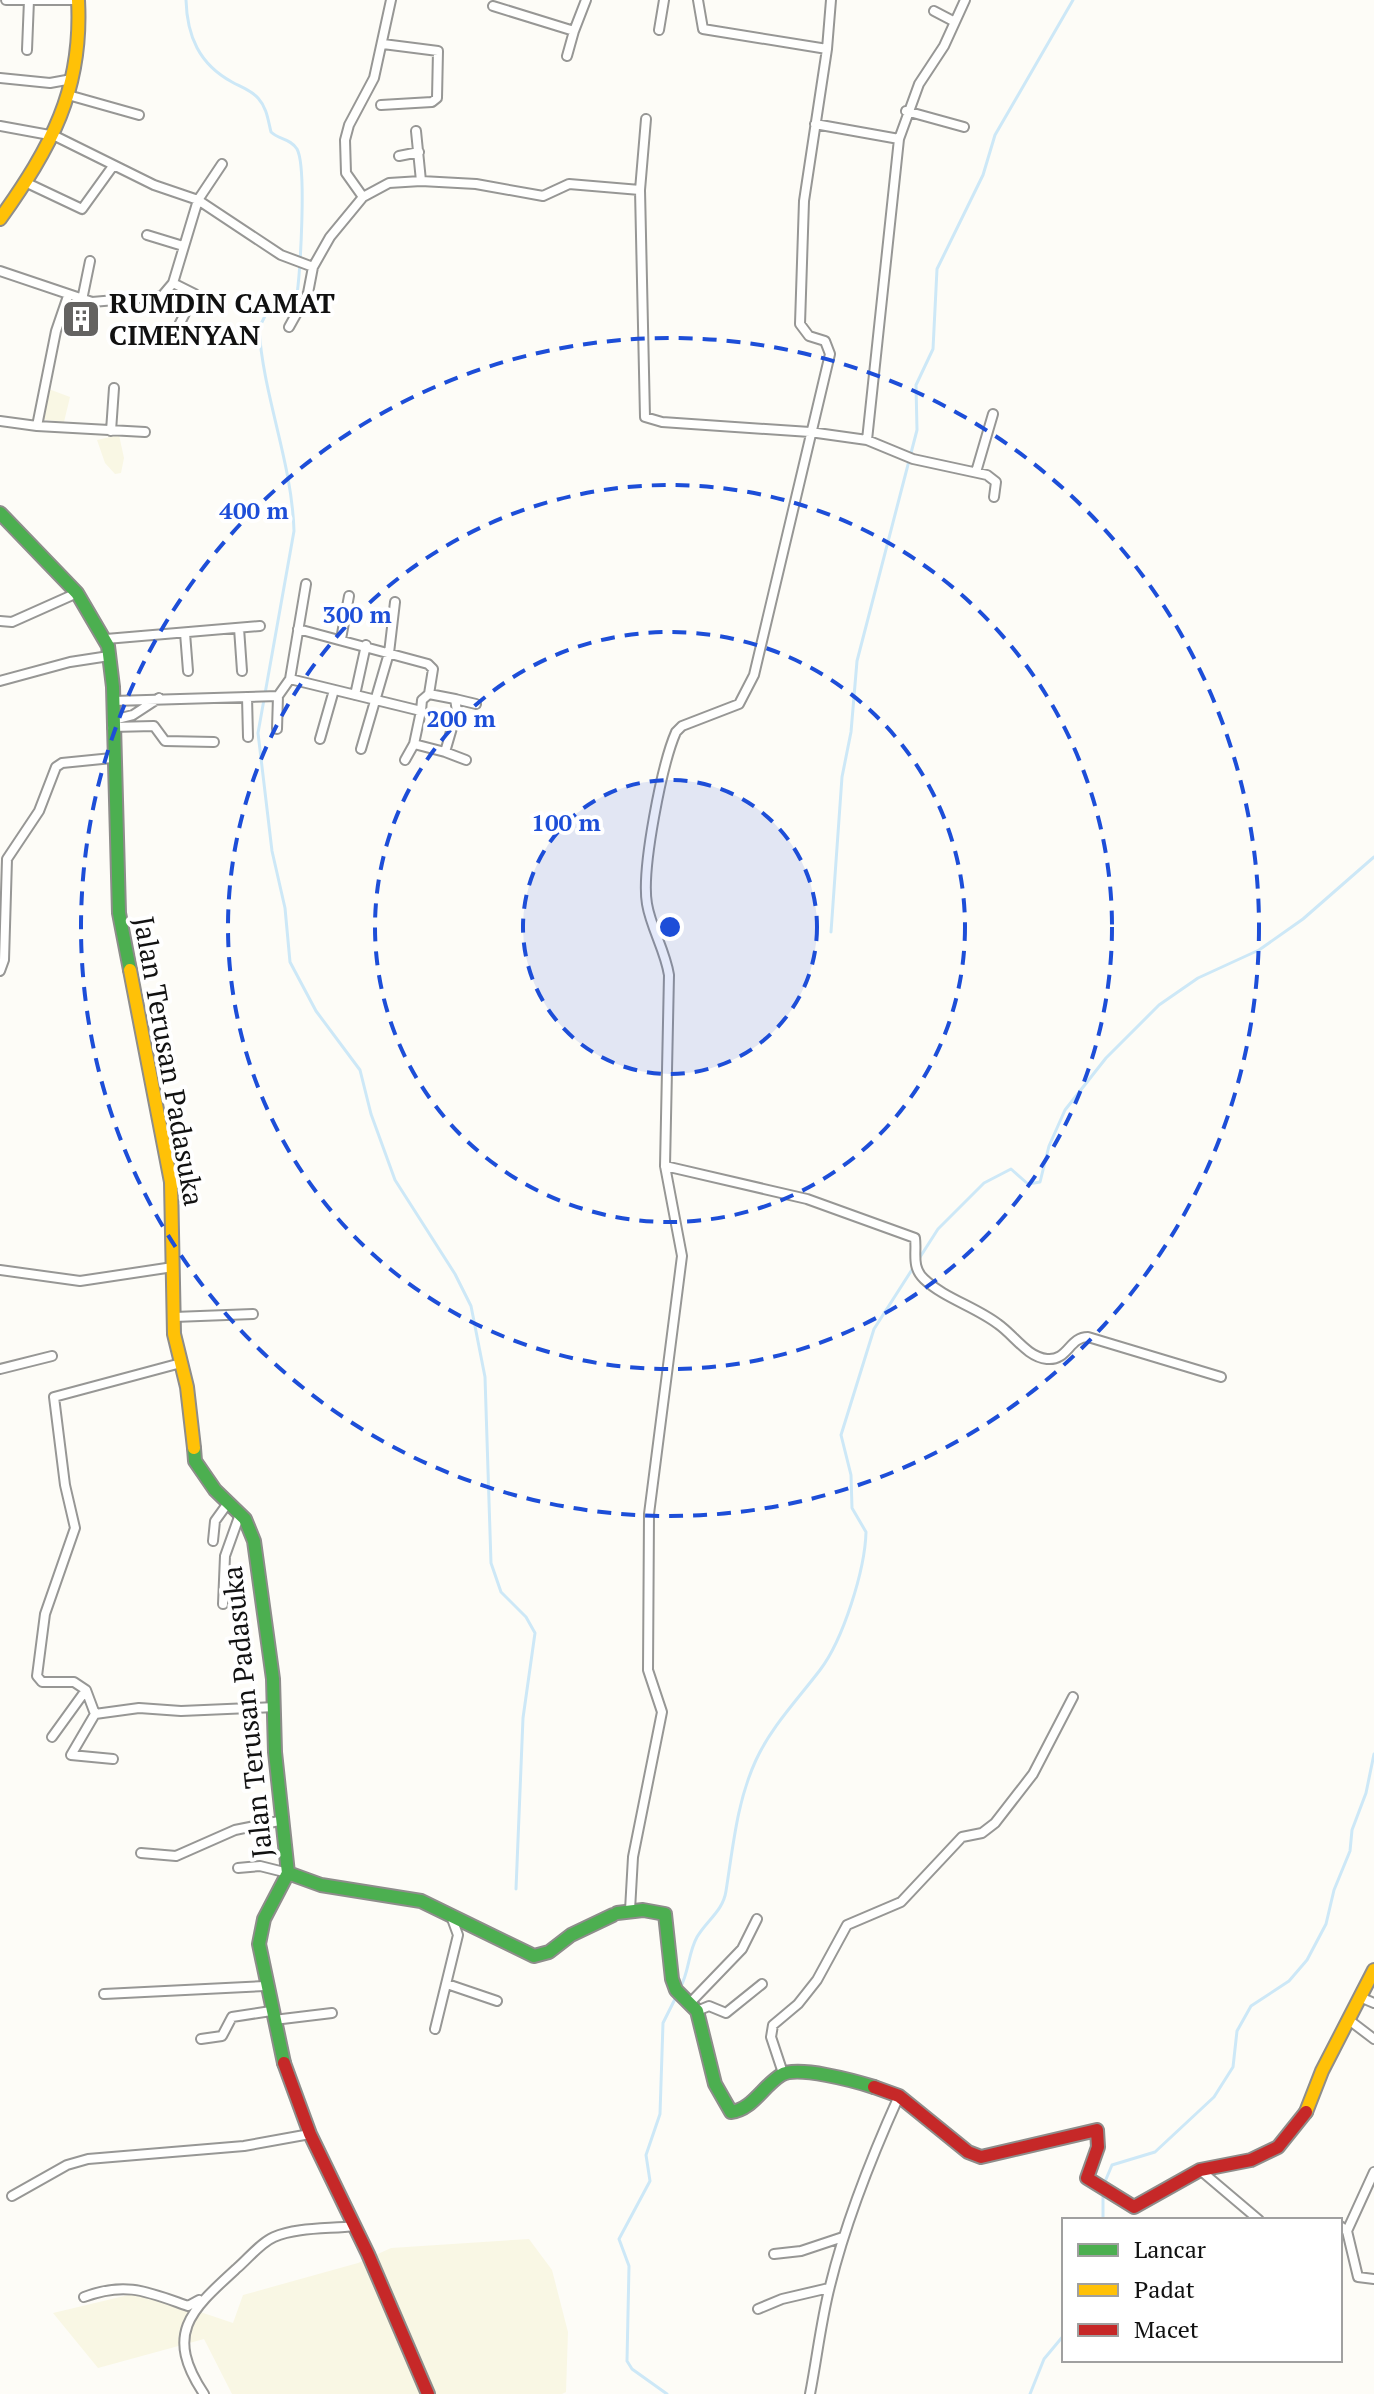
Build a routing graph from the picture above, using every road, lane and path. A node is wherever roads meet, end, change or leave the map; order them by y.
1 (6, 0) edge
2 (29, 0) edge
3 (78, 0) edge
4 (391, 0) edge
5 (586, 0) edge
6 (664, 0) edge
7 (698, 0) edge
8 (831, 0) edge
9 (965, 0) edge
10 (493, 6) dead end
11 (934, 11) dead end
12 (955, 22) junction
13 (659, 30) dead end
14 (574, 31) junction
15 (383, 44) junction
16 (827, 49) junction
17 (27, 50) dead end
18 (567, 56) dead end
19 (0, 78) edge
20 (72, 79) junction
21 (68, 95) junction
22 (381, 105) dead end
23 (906, 111) junction
24 (139, 115) dead end
25 (646, 119) dead end
26 (815, 124) junction
27 (0, 126) edge
28 (964, 127) dead end
29 (416, 131) dead end
30 (55, 136) junction
31 (899, 139) junction
32 (419, 152) junction
33 (399, 156) dead end
34 (222, 164) dead end
35 (113, 166) junction
36 (421, 181) junction
37 (27, 183) junction
38 (640, 190) junction
39 (363, 197) junction
40 (198, 200) junction
41 (0, 217) edge
42 (147, 235) dead end
43 (183, 246) junction
44 (90, 261) dead end
45 (313, 267) junction
46 (0, 271) edge
47 (173, 283) junction
48 (68, 296) junction
49 (82, 300) junction
50 (179, 325) dead end
51 (289, 327) dead end
52 (114, 388) dead end
53 (993, 414) dead end
54 (0, 421) edge
55 (37, 426) junction
56 (111, 431) junction
57 (145, 432) dead end
58 (810, 432) junction
59 (867, 440) junction
60 (976, 472) junction
61 (994, 497) dead end
62 (0, 513) edge
63 (306, 584) dead end
64 (77, 593) junction
65 (349, 596) dead end
66 (395, 602) dead end
67 (0, 621) edge
68 (260, 626) dead end
69 (239, 628) junction
70 (298, 629) junction
71 (185, 633) junction
72 (106, 639) junction
73 (341, 639) junction
74 (366, 645) junction
75 (389, 653) junction
76 (109, 656) junction
77 (188, 671) dead end
78 (242, 671) dead end
79 (290, 679) junction
80 (0, 681) edge
81 (334, 690) junction
82 (429, 694) junction
83 (355, 695) junction
84 (278, 696) junction
85 (247, 697) junction
86 (160, 698) junction
87 (455, 699) junction
88 (377, 700) junction
89 (113, 701) junction
90 (476, 704) dead end
91 (421, 711) junction
92 (113, 723) junction
93 (277, 729) dead end
94 (248, 737) dead end
95 (320, 739) dead end
96 (214, 742) dead end
97 (414, 744) junction
98 (361, 749) dead end
99 (445, 752) junction
100 (112, 758) junction
101 (405, 760) dead end
102 (466, 760) dead end
103 (0, 971) edge
104 (665, 1166) junction
105 (173, 1267) junction
106 (0, 1270) edge
107 (253, 1314) dead end
108 (174, 1317) junction
109 (52, 1356) dead end
110 (181, 1363) junction
111 (0, 1369) edge
112 (1221, 1377) dead end
113 (228, 1503) junction
114 (240, 1514) junction
115 (213, 1541) dead end
116 (223, 1604) dead end
117 (86, 1690) junction
118 (1073, 1697) dead end
119 (275, 1707) junction
120 (95, 1714) junction
121 (52, 1737) dead end
122 (113, 1759) dead end
123 (284, 1820) junction
124 (141, 1853) dead end
125 (238, 1868) dead end
126 (288, 1873) junction
127 (446, 1909) junction
128 (620, 1913) junction
129 (757, 1919) dead end
130 (1374, 1970) edge
131 (447, 1984) junction
132 (762, 1984) dead end
133 (265, 1986) junction
134 (104, 1994) dead end
135 (1360, 1997) junction
136 (497, 2001) dead end
137 (1374, 2003) edge
138 (693, 2007) junction
139 (332, 2013) dead end
140 (272, 2016) junction
141 (1349, 2020) junction
142 (435, 2029) dead end
143 (201, 2039) dead end
144 (1374, 2039) edge
145 (783, 2073) junction
146 (899, 2096) junction
147 (310, 2134) junction
148 (1200, 2170) junction
149 (1374, 2172) edge
150 (12, 2196) dead end
151 (1257, 2218) edge
152 (354, 2226) junction
153 (1344, 2228) edge
154 (843, 2237) junction
155 (774, 2254) dead end
156 (1374, 2279) edge
157 (829, 2288) junction
158 (84, 2297) dead end
159 (206, 2297) junction
160 (758, 2309) dead end
161 (204, 2394) edge
162 (428, 2394) edge
163 (810, 2394) edge

1 - 2 street
2 - 3 street
2 - 17 street
3 - 20 street
4 - 15 street
5 - 14 street
6 - 13 street
7 - 16 street
8 - 16 street
9 - 12 street
10 - 14 street
11 - 12 street
12 - 23 street
14 - 18 street
15 - 22 street
15 - 39 street
16 - 26 street
19 - 20 street
20 - 21 street
21 - 24 street
21 - 30 street
23 - 28 street
23 - 31 street
25 - 38 street
26 - 31 street
26 - 58 street
27 - 30 street
29 - 32 street
30 - 35 street
30 - 37 street
31 - 59 street
32 - 33 street
32 - 36 street
34 - 40 street
35 - 37 street
35 - 40 street
36 - 38 street
36 - 39 street
37 - 41 street
38 - 58 street
39 - 45 street
40 - 43 street
40 - 45 street
42 - 43 street
43 - 47 street
44 - 49 street
45 - 51 street
46 - 48 street
47 - 49 street
47 - 50 street
48 - 49 street
48 - 55 street
52 - 56 street
53 - 60 street
54 - 55 street
55 - 56 street
56 - 57 street
58 - 59 street
58 - 104 street
59 - 60 street
60 - 61 street
62 - 64 street, Jalan Terusan Padasuka
63 - 70 street
64 - 67 street
64 - 72 street, Jalan Terusan Padasuka
65 - 73 street
66 - 75 street
68 - 69 street
69 - 71 street
69 - 78 street
70 - 73 street
70 - 79 street
71 - 72 street
71 - 77 street
72 - 76 street, Jalan Terusan Padasuka
73 - 74 street
74 - 75 street
74 - 83 street
75 - 82 street
75 - 88 street
76 - 80 street
76 - 89 street, Jalan Terusan Padasuka
79 - 81 street
79 - 84 street
81 - 83 street
81 - 95 street
82 - 87 street
82 - 91 street
83 - 88 street
84 - 85 street
84 - 93 street
85 - 86 street
85 - 94 street
86 - 89 street
86 - 92 street
87 - 90 street
87 - 99 street
88 - 91 street
88 - 98 street
89 - 92 street, Jalan Terusan Padasuka
91 - 97 street
92 - 96 street
92 - 100 street, Jalan Terusan Padasuka
97 - 99 street
97 - 101 street
99 - 102 street
100 - 103 street
100 - 105 street, Jalan Terusan Padasuka
104 - 112 street
104 - 128 street
105 - 106 street
105 - 108 street, Jalan Terusan Padasuka
107 - 108 street
108 - 110 street, Jalan Terusan Padasuka
109 - 111 street
110 - 113 street, Jalan Terusan Padasuka
110 - 117 street
113 - 114 street, Jalan Terusan Padasuka
113 - 115 street
114 - 116 street
114 - 119 street, Jalan Terusan Padasuka
117 - 120 street
117 - 121 street
118 - 145 street
119 - 120 street
119 - 123 street, Jalan Terusan Padasuka
120 - 122 street
123 - 124 street
123 - 126 street, Jalan Terusan Padasuka
125 - 126 street
126 - 127 street
126 - 133 street
127 - 128 street
127 - 131 street
128 - 138 street
129 - 138 street
130 - 135 street
131 - 136 street
131 - 142 street
132 - 138 street
133 - 134 street
133 - 140 street
135 - 137 street
135 - 141 street
138 - 145 street
139 - 140 street
140 - 143 street
140 - 147 street
141 - 144 street
141 - 148 street
145 - 146 street
146 - 148 street
146 - 154 street
147 - 150 street
147 - 152 street
148 - 151 street
149 - 153 street
152 - 159 street
152 - 162 street
153 - 156 street
154 - 155 street
154 - 157 street
157 - 160 street
157 - 163 street
158 - 159 street
159 - 161 street

